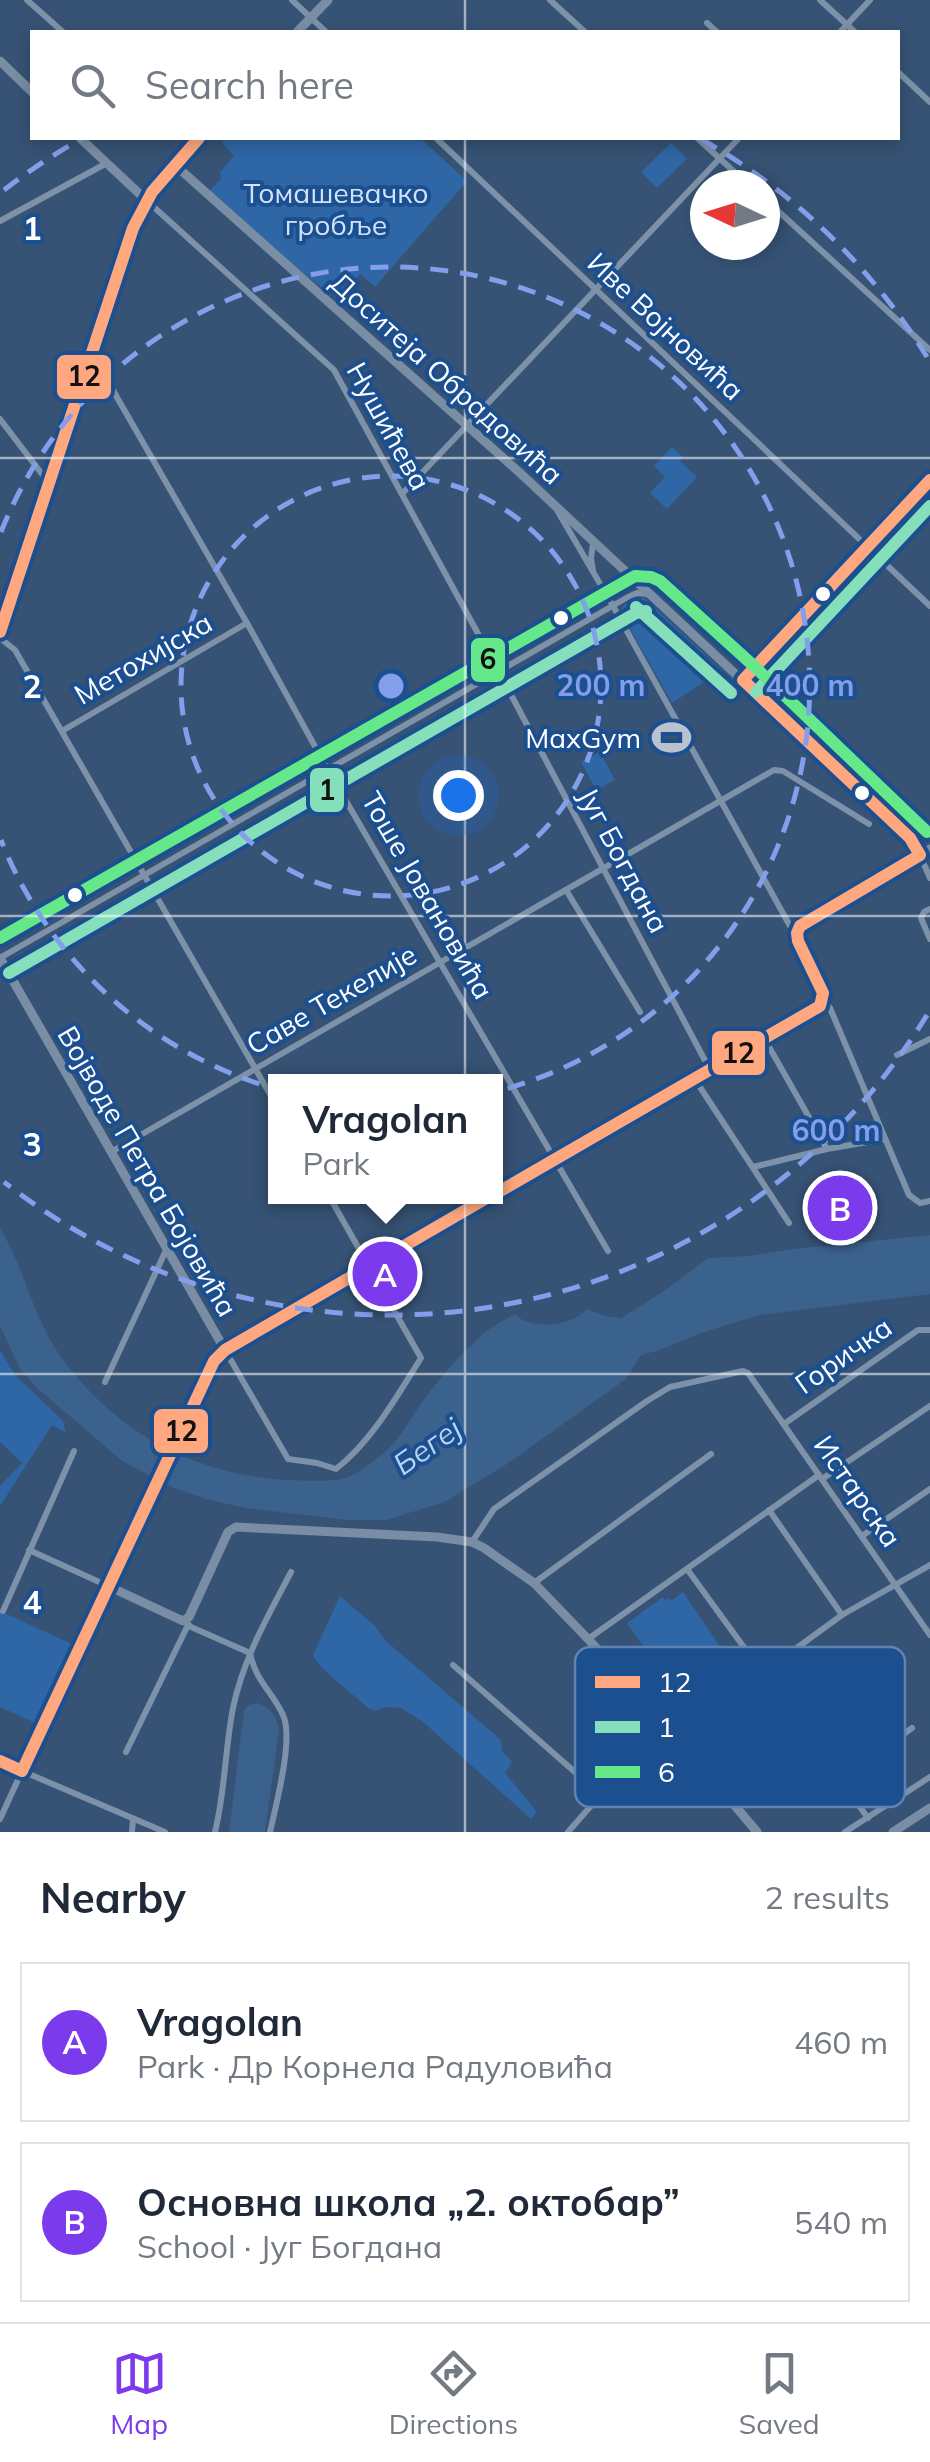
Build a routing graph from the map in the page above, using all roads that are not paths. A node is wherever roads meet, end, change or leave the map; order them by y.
1 (27, 0) edge
2 (292, 0) edge
3 (328, 0) edge
4 (550, 0) edge
5 (820, 0) edge
6 (870, 0) edge
7 (311, 18) junction
8 (707, 23) dead end
9 (847, 25) junction
10 (61, 30) edge
11 (299, 30) edge
12 (324, 30) edge
13 (583, 30) edge
14 (715, 30) edge
15 (842, 30) edge
16 (853, 30) edge
17 (0, 61) edge
18 (900, 74) edge
19 (30, 90) edge
20 (930, 102) edge
21 (82, 140) edge
22 (197, 140) edge
23 (438, 140) edge
24 (699, 140) edge
25 (738, 140) edge
26 (719, 158) junction
27 (107, 163) junction
28 (174, 165) junction
29 (732, 170) edge
30 (146, 200) junction
31 (780, 213) edge
32 (0, 221) edge
33 (595, 290) junction
34 (930, 350) edge
35 (92, 352) junction
36 (0, 419) edge
37 (467, 426) junction
38 (930, 480) edge
39 (49, 482) junction
40 (402, 494) junction
41 (554, 504) junction
42 (593, 541) junction
43 (868, 546) junction
44 (595, 576) junction
45 (648, 594) junction
46 (612, 606) junction
47 (930, 606) edge
48 (248, 624) junction
49 (0, 635) edge
50 (499, 672) junction
51 (743, 680) junction
52 (62, 731) junction
53 (328, 770) junction
54 (721, 801) junction
55 (869, 824) dead end
56 (925, 852) edge
57 (603, 869) junction
58 (144, 875) junction
59 (930, 878) edge
60 (566, 890) junction
61 (930, 910) edge
62 (797, 933) junction
63 (930, 940) edge
64 (0, 958) edge
65 (442, 962) junction
66 (824, 1000) junction
67 (640, 1012) dead end
68 (764, 1038) junction
69 (930, 1038) edge
70 (897, 1055) dead end
71 (256, 1069) junction
72 (710, 1070) junction
73 (694, 1078) junction
74 (268, 1090) edge
75 (885, 1139) junction
76 (827, 1149) junction
77 (111, 1152) junction
78 (555, 1158) junction
79 (753, 1167) junction
80 (503, 1189) edge
81 (930, 1201) edge
82 (334, 1204) edge
83 (477, 1204) edge
84 (789, 1223) dead end
85 (166, 1248) junction
86 (608, 1251) dead end
87 (369, 1266) junction
88 (930, 1330) edge
89 (225, 1350) junction
90 (105, 1382) dead end
91 (930, 1406) edge
92 (784, 1424) junction
93 (74, 1451) dead end
94 (711, 1454) dead end
95 (821, 1477) junction
96 (930, 1488) edge
97 (769, 1510) junction
98 (862, 1536) junction
99 (472, 1542) junction
100 (30, 1550) junction
101 (930, 1565) edge
102 (687, 1569) junction
103 (291, 1572) dead end
104 (534, 1583) junction
105 (896, 1585) junction
106 (108, 1586) junction
107 (2, 1610) edge
108 (842, 1615) junction
109 (186, 1623) junction
110 (930, 1635) edge
111 (588, 1639) junction
112 (596, 1647) edge
113 (744, 1647) edge
114 (798, 1647) edge
115 (250, 1652) junction
116 (454, 1665) dead end
117 (262, 1684) junction
118 (239, 1685) junction
119 (912, 1728) dead end
120 (905, 1733) edge
121 (126, 1752) dead end
122 (0, 1762) edge
123 (22, 1771) junction
124 (575, 1773) edge
125 (930, 1777) edge
126 (905, 1794) edge
127 (590, 1807) edge
128 (736, 1807) edge
129 (860, 1807) edge
130 (885, 1807) edge
131 (930, 1808) edge
132 (868, 1818) junction
133 (0, 1819) edge
134 (133, 1820) junction
135 (132, 1832) edge
136 (164, 1832) edge
137 (216, 1832) edge
138 (270, 1832) edge
139 (568, 1832) edge
140 (757, 1832) edge
141 (845, 1832) edge
142 (893, 1832) edge

1 - 10 street
2 - 7 street
3 - 7 street
4 - 13 street
5 - 9 street
6 - 9 street
7 - 11 street
7 - 12 street
8 - 14 street
9 - 15 street
9 - 16 street
17 - 19 street
18 - 20 street
21 - 27 street
22 - 28 street
23 - 33 street, Иве Војновића
24 - 26 street
25 - 26 street
26 - 29 street
26 - 33 street
27 - 30 street
27 - 32 street
28 - 30 street
28 - 37 street, Доситеја Обрадовића
30 - 35 street
30 - 40 street, Нушићева
31 - 34 street
33 - 37 street
33 - 43 street, Иве Војновића
35 - 39 street
35 - 48 street, Тоше Јовановића
36 - 39 street
37 - 40 street
37 - 41 street, Доситеја Обрадовића
38 - 43 street
39 - 49 street
40 - 50 street, Нушићева
41 - 42 street, Доситеја Обрадовића
41 - 44 street, Доситеја Обрадовића
42 - 44 street
42 - 45 street, Доситеја Обрадовића
43 - 47 street, Иве Војновића
43 - 51 street
44 - 46 street, Доситеја Обрадовића
45 - 46 street
45 - 51 street, Доситеја Обрадовића
46 - 50 street
46 - 54 street, Доситеја Обрадовића
48 - 52 street, Метохијска
48 - 53 street, Тоше Јовановића
49 - 52 street
50 - 53 street
50 - 57 street, Југ Богдана
51 - 56 street, Доситеја Обрадовића
52 - 58 street
53 - 58 street
53 - 65 street, Тоше Јовановића
54 - 55 street, Саве Текелије
54 - 57 street, Саве Текелије
54 - 62 street, Доситеја Обрадовића
56 - 59 street
56 - 62 street
57 - 60 street, Саве Текелије
57 - 72 street, Југ Богдана
58 - 64 street
58 - 71 street
60 - 65 street, Саве Текелије
60 - 67 street
61 - 63 street
62 - 66 street
64 - 77 street, Војводе Петра Бојовића
65 - 71 street, Саве Текелије
65 - 78 street, Тоше Јовановића
66 - 68 street
66 - 75 street
68 - 72 street
68 - 76 street
69 - 70 street
71 - 74 street
71 - 77 street, Саве Текелије
72 - 73 street
73 - 78 street
73 - 79 street
75 - 76 street
75 - 81 street
76 - 79 street
77 - 85 street, Војводе Петра Бојовића
78 - 80 street
78 - 86 street, Тоше Јовановића
79 - 84 street
82 - 87 street
83 - 87 street
85 - 89 street, Војводе Петра Бојовића
85 - 90 street
87 - 89 street
87 - 89 street, Војводе Петра Бојовића
88 - 92 street, Горичка
89 - 106 street
91 - 95 street
92 - 95 street, Истарска
92 - 99 street, Истарска
93 - 100 street
94 - 104 street
95 - 97 street
95 - 98 street, Истарска
96 - 98 street
97 - 102 street
97 - 108 street
98 - 105 street, Истарска
99 - 104 street
99 - 109 street
100 - 106 street
100 - 107 street
101 - 105 street
102 - 111 street
102 - 113 street
103 - 115 street
104 - 111 street
105 - 108 street
105 - 110 street, Истарска
106 - 109 street
106 - 123 street
108 - 114 street
109 - 115 street
109 - 121 street
111 - 112 street
115 - 117 street
115 - 118 street
116 - 124 street
117 - 118 street
117 - 138 street
118 - 137 street
119 - 120 street
122 - 123 street
123 - 133 street
123 - 134 street
125 - 126 street
127 - 139 street
128 - 140 street
129 - 132 street
130 - 132 street
131 - 142 street
132 - 141 street
134 - 135 street
134 - 136 street

